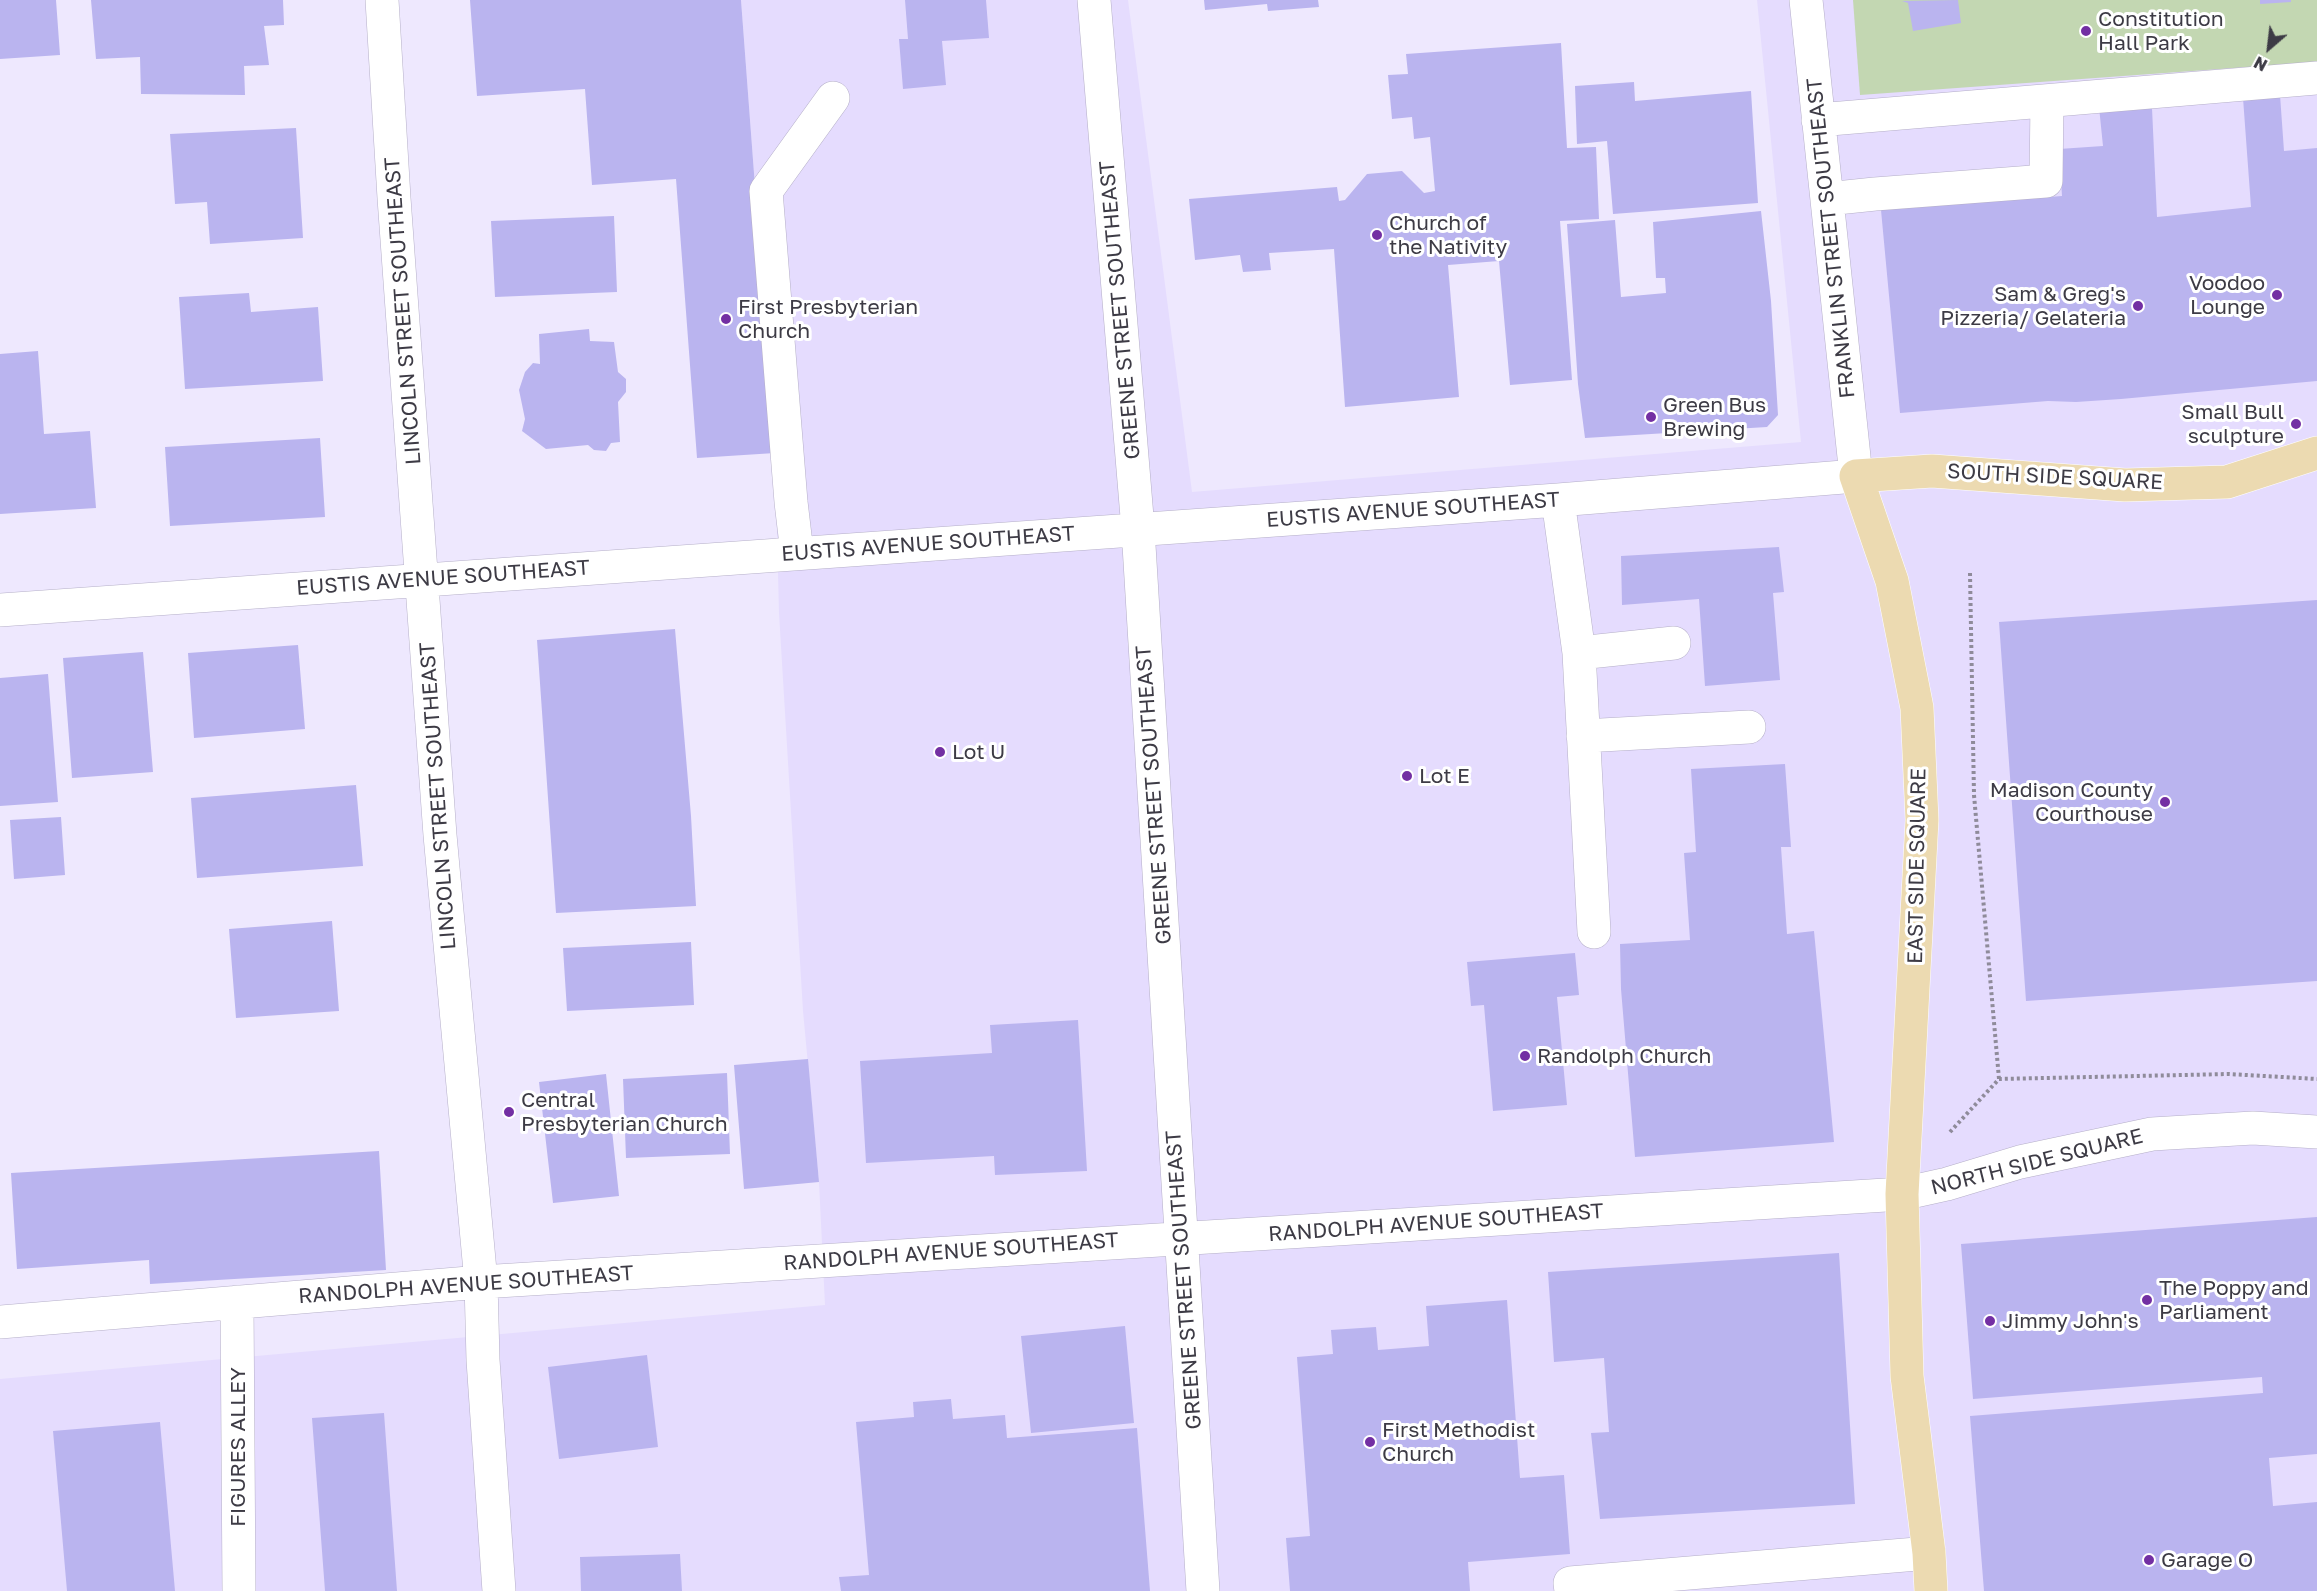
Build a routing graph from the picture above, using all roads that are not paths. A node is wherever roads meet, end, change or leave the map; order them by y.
1 (382, 0) edge
2 (1094, 0) edge
3 (1806, 0) edge
4 (2317, 78) edge
5 (833, 98) dead end
6 (2047, 101) junction
7 (1818, 120) junction
8 (1827, 199) junction
9 (2317, 453) edge
10 (1856, 476) junction
11 (1558, 500) junction
12 (1138, 529) junction
13 (797, 553) junction
14 (422, 580) junction
15 (0, 610) edge
16 (1674, 643) dead end
17 (1579, 653) junction
18 (1749, 727) dead end
19 (1583, 736) junction
20 (1594, 932) dead end
21 (2317, 1132) edge
22 (1902, 1194) junction
23 (1181, 1239) junction
24 (481, 1282) junction
25 (237, 1302) junction
26 (0, 1322) edge
27 (1929, 1553) junction
28 (1570, 1587) edge
29 (239, 1591) edge
30 (499, 1591) edge
31 (1203, 1591) edge
32 (1931, 1591) edge

1 - 14 street, LINCOLN STREET SOUTHEAST
2 - 12 street, GREENE STREET SOUTHEAST
3 - 7 street, FRANKLIN STREET SOUTHEAST
4 - 6 street
5 - 13 street
6 - 7 street
6 - 8 street
7 - 8 street, FRANKLIN STREET SOUTHEAST
8 - 10 street, FRANKLIN STREET SOUTHEAST
9 - 10 main road, SOUTH SIDE SQUARE
10 - 11 street, EUSTIS AVENUE SOUTHEAST
10 - 22 main road, EAST SIDE SQUARE
11 - 12 street, EUSTIS AVENUE SOUTHEAST
11 - 17 street
12 - 13 street, EUSTIS AVENUE SOUTHEAST
12 - 23 street, GREENE STREET SOUTHEAST
13 - 14 street, EUSTIS AVENUE SOUTHEAST
14 - 15 street, EUSTIS AVENUE SOUTHEAST
14 - 24 street, LINCOLN STREET SOUTHEAST
16 - 17 street
17 - 19 street
18 - 19 street
19 - 20 street
21 - 22 street, NORTH SIDE SQUARE
22 - 23 street, RANDOLPH AVENUE SOUTHEAST
22 - 27 main road, EAST SIDE SQUARE
23 - 24 street, RANDOLPH AVENUE SOUTHEAST
23 - 31 street, GREENE STREET SOUTHEAST
24 - 25 street, RANDOLPH AVENUE SOUTHEAST
24 - 30 street, LINCOLN STREET SOUTHEAST
25 - 26 street, RANDOLPH AVENUE SOUTHEAST
25 - 29 street, FIGURES ALLEY
27 - 28 street
27 - 32 main road, EAST SIDE SQUARE

